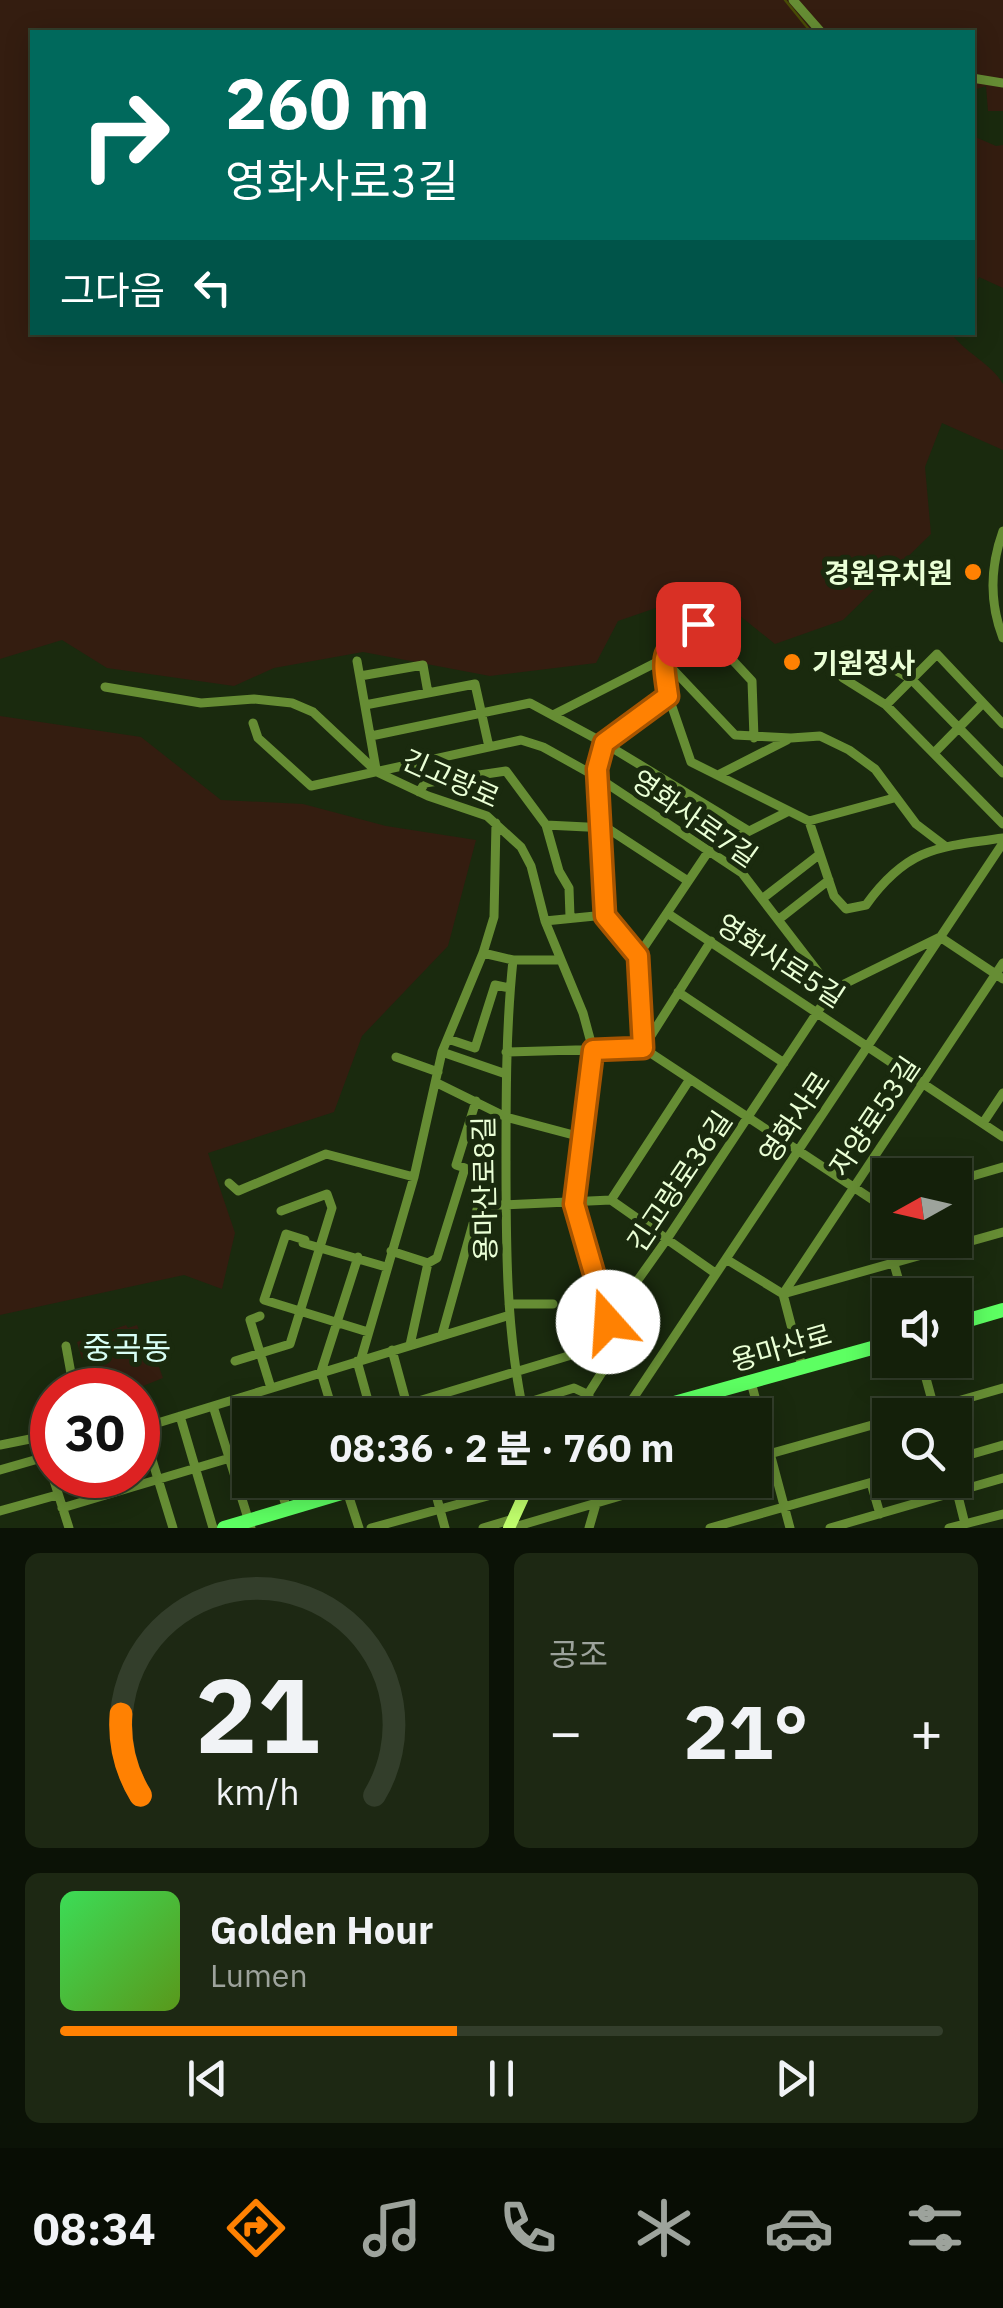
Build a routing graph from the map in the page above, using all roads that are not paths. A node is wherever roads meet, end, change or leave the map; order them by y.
1 (793, 0) edge
2 (819, 30) edge
3 (975, 78) edge
4 (1003, 83) edge
5 (1003, 531) edge
6 (1003, 638) edge
7 (663, 659) junction
8 (357, 661) dead end
9 (360, 676) junction
10 (911, 679) junction
11 (105, 688) dead end
12 (428, 693) junction
13 (668, 696) junction
14 (983, 703) junction
15 (886, 704) junction
16 (365, 705) junction
17 (481, 714) junction
18 (553, 715) junction
19 (253, 723) dead end
20 (1003, 724) edge
21 (958, 728) junction
22 (372, 736) junction
23 (754, 738) junction
24 (791, 738) junction
25 (604, 743) junction
26 (489, 747) junction
27 (934, 753) junction
28 (376, 772) junction
29 (1003, 773) edge
30 (718, 775) junction
31 (598, 777) junction
32 (418, 792) junction
33 (894, 798) junction
34 (789, 810) junction
35 (809, 821) junction
36 (496, 823) junction
37 (1003, 824) edge
38 (546, 825) junction
39 (599, 826) junction
40 (749, 831) junction
41 (1003, 840) edge
42 (945, 846) junction
43 (708, 852) junction
44 (820, 854) junction
45 (829, 880) junction
46 (688, 881) junction
47 (762, 899) junction
48 (668, 912) junction
49 (605, 916) junction
50 (570, 917) junction
51 (778, 920) junction
52 (546, 921) junction
53 (940, 937) junction
54 (711, 941) junction
55 (484, 953) junction
56 (638, 956) junction
57 (514, 960) junction
58 (561, 960) junction
59 (1003, 964) edge
60 (999, 977) edge
61 (510, 988) junction
62 (832, 990) junction
63 (678, 992) junction
64 (818, 1011) junction
65 (448, 1039) junction
66 (869, 1044) junction
67 (643, 1048) junction
68 (593, 1050) junction
69 (442, 1052) junction
70 (506, 1052) junction
71 (396, 1057) dead end
72 (784, 1064) junction
73 (506, 1074) junction
74 (437, 1078) junction
75 (690, 1079) junction
76 (924, 1082) junction
77 (1003, 1093) edge
78 (476, 1102) junction
79 (506, 1117) junction
80 (749, 1118) junction
81 (983, 1123) junction
82 (581, 1137) junction
83 (1003, 1137) edge
84 (798, 1150) junction
85 (1003, 1168) edge
86 (972, 1176) edge
87 (414, 1177) junction
88 (228, 1183) dead end
89 (854, 1188) junction
90 (872, 1199) edge
91 (611, 1200) junction
92 (574, 1204) junction
93 (506, 1206) junction
94 (281, 1211) dead end
95 (1003, 1232) edge
96 (667, 1239) junction
97 (320, 1248) junction
98 (391, 1251) junction
99 (358, 1257) junction
100 (893, 1258) edge
101 (726, 1259) junction
102 (433, 1261) junction
103 (894, 1263) junction
104 (461, 1264) junction
105 (386, 1266) junction
106 (715, 1273) junction
107 (898, 1278) edge
108 (783, 1294) junction
109 (553, 1304) dead end
110 (510, 1309) junction
111 (1003, 1310) edge
112 (302, 1311) junction
113 (260, 1316) dead end
114 (972, 1319) edge
115 (337, 1322) junction
116 (608, 1322) junction
117 (368, 1332) junction
118 (442, 1336) junction
119 (410, 1344) junction
120 (608, 1344) junction
121 (66, 1346) dead end
122 (872, 1348) edge
123 (392, 1350) junction
124 (260, 1353) junction
125 (359, 1360) junction
126 (235, 1361) dead end
127 (70, 1368) edge
128 (802, 1368) junction
129 (320, 1372) junction
130 (515, 1372) junction
131 (751, 1382) junction
132 (271, 1388) junction
133 (1003, 1388) edge
134 (589, 1395) junction
135 (328, 1398) edge
136 (368, 1398) edge
137 (406, 1398) edge
138 (428, 1398) edge
139 (520, 1398) edge
140 (551, 1398) edge
141 (587, 1398) edge
142 (633, 1398) edge
143 (706, 1398) edge
144 (755, 1398) edge
145 (972, 1399) edge
146 (213, 1406) junction
147 (180, 1416) junction
148 (160, 1422) edge
149 (872, 1425) edge
150 (30, 1439) edge
151 (0, 1445) edge
152 (1003, 1445) edge
153 (772, 1453) edge
154 (972, 1453) edge
155 (230, 1458) junction
156 (30, 1461) edge
157 (772, 1462) edge
158 (196, 1468) junction
159 (0, 1470) edge
160 (1003, 1478) edge
161 (160, 1479) edge
162 (160, 1482) edge
163 (871, 1483) joint
164 (972, 1487) edge
165 (49, 1498) edge
166 (58, 1498) edge
167 (97, 1498) edge
168 (284, 1498) edge
169 (354, 1498) edge
170 (437, 1498) edge
171 (598, 1498) edge
172 (608, 1498) edge
173 (935, 1498) edge
174 (958, 1498) edge
175 (320, 1499) edge
176 (522, 1499) joint
177 (597, 1501) junction
178 (62, 1508) junction
179 (440, 1508) junction
180 (784, 1508) junction
181 (287, 1509) junction
182 (0, 1511) edge
183 (880, 1514) junction
184 (1003, 1514) edge
185 (250, 1524) edge
186 (969, 1524) edge
187 (511, 1525) edge
188 (68, 1528) edge
189 (173, 1528) edge
190 (214, 1528) edge
191 (224, 1528) edge
192 (360, 1528) edge
193 (371, 1528) edge
194 (446, 1528) edge
195 (483, 1528) edge
196 (590, 1528) edge
197 (710, 1528) edge
198 (790, 1528) edge
199 (830, 1528) edge
200 (949, 1528) edge

1 - 2 street
3 - 4 street
5 - 6 street
7 - 13 street
7 - 18 street
7 - 23 street
7 - 23 street
8 - 9 street
9 - 12 street
9 - 16 street
10 - 14 street
10 - 15 street
10 - 15 street
10 - 21 street
11 - 28 street, 긴고랑로
12 - 16 street
12 - 17 street
13 - 25 street
13 - 30 street
14 - 20 street
14 - 21 street
15 - 27 street
16 - 22 street
17 - 18 street
17 - 22 street
17 - 26 street
18 - 25 street
19 - 28 street, 영화사로7길
21 - 27 street
21 - 29 street
22 - 28 street
23 - 24 street
24 - 30 street
24 - 33 street
25 - 31 street
25 - 40 street
26 - 28 street, 영화사로7길
26 - 31 street, 영화사로7길
27 - 37 street
28 - 32 street, 긴고랑로
30 - 34 street
31 - 39 street
31 - 43 street, 영화사로7길
32 - 36 street, 긴고랑로
32 - 38 street
33 - 35 street
33 - 42 street
34 - 35 street
34 - 40 street
35 - 44 street
36 - 52 street, 긴고랑로
36 - 55 street
38 - 39 street
38 - 50 street
39 - 46 street
39 - 49 street
40 - 43 street
41 - 42 street
41 - 53 street, 영화사로
42 - 45 street
43 - 46 street
43 - 47 street, 영화사로7길
44 - 45 street
44 - 47 street, 영화사로7길
45 - 51 street
46 - 48 street
47 - 51 street, 영화사로7길
48 - 54 street, 영화사로5길
48 - 56 street
49 - 50 street
49 - 56 street
50 - 52 street
51 - 62 street, 영화사로7길
52 - 58 street, 긴고랑로
53 - 60 street
53 - 62 street
53 - 66 street, 영화사로
54 - 63 street
54 - 64 street, 영화사로5길
55 - 57 street
55 - 65 street
56 - 67 street
57 - 58 street
57 - 61 street, 용마산로8길
58 - 68 street, 긴고랑로
59 - 60 street, 자양로53길
60 - 76 street, 자양로53길
61 - 65 street
61 - 70 street, 용마산로8길
62 - 64 street, 긴고랑로36길
63 - 67 street
63 - 72 street
64 - 66 street, 영화사로5길
64 - 72 street, 긴고랑로36길
65 - 69 street
66 - 76 street, 영화사로5길
66 - 84 street, 영화사로
67 - 68 street
67 - 75 street
68 - 70 street
68 - 82 street, 긴고랑로
69 - 73 street
69 - 74 street
70 - 73 street, 용마산로8길
71 - 74 street
72 - 80 street, 긴고랑로36길
73 - 79 street, 용마산로8길
74 - 78 street
74 - 87 street
75 - 80 street
75 - 91 street
76 - 81 street, 영화사로5길
76 - 89 street, 자양로53길
77 - 81 street
78 - 79 street
78 - 102 street
79 - 82 street
79 - 93 street, 용마산로8길
80 - 84 street
80 - 96 street, 긴고랑로36길
81 - 83 street, 영화사로5길
82 - 92 street, 긴고랑로
84 - 89 street
84 - 101 street, 영화사로
85 - 86 street
87 - 88 street
87 - 98 street
89 - 90 street
89 - 108 street, 자양로53길
91 - 92 street
91 - 96 street
92 - 93 street
92 - 116 street, 긴고랑로
93 - 104 street
93 - 110 street, 용마산로8길
94 - 97 street
95 - 103 street
96 - 106 street
96 - 116 street, 긴고랑로36길
97 - 99 street
97 - 112 street
97 - 112 street
98 - 102 street
98 - 105 street
99 - 105 street
99 - 115 street
100 - 103 street
101 - 106 street, 영화사로
101 - 108 street
102 - 104 street
102 - 119 street
103 - 107 street
103 - 108 street
104 - 118 street
105 - 117 street
106 - 142 street, 영화사로
108 - 128 street
109 - 110 street
110 - 118 street
110 - 130 street, 용마산로8길
111 - 114 main road
112 - 115 street
112 - 124 street
113 - 124 street
115 - 117 street
115 - 129 street
116 - 120 street, 긴고랑로
117 - 125 street
118 - 119 street
119 - 123 street
120 - 130 street
120 - 134 street, 긴고랑로
121 - 127 street
122 - 128 main road, 용마산로
123 - 125 street
123 - 137 street
124 - 126 street
124 - 132 street
125 - 129 street
125 - 136 street
128 - 131 main road, 용마산로
129 - 132 street
129 - 135 street
130 - 138 street
130 - 139 street, 용마산로8길
131 - 143 main road, 용마산로
131 - 144 street
132 - 146 street
133 - 145 street
134 - 140 street
134 - 141 street, 긴고랑로
146 - 147 street
146 - 155 street
147 - 148 street
147 - 158 street
149 - 153 street
150 - 151 street
152 - 154 street
155 - 158 street
155 - 185 street
156 - 159 street
157 - 180 street
158 - 161 street
158 - 190 street
160 - 164 street
162 - 189 street
163 - 180 street
163 - 183 street
165 - 182 street
166 - 178 street
167 - 178 street
168 - 181 street
169 - 192 street
170 - 179 street
171 - 177 street
172 - 177 street
173 - 183 street
174 - 186 street
175 - 181 main road
176 - 179 street
176 - 187 main road
177 - 187 street
177 - 196 street
178 - 188 street
179 - 193 street
179 - 194 street
180 - 197 street
180 - 198 street
181 - 185 main road
183 - 199 street
184 - 186 street
185 - 191 main road
186 - 200 street
187 - 195 street

